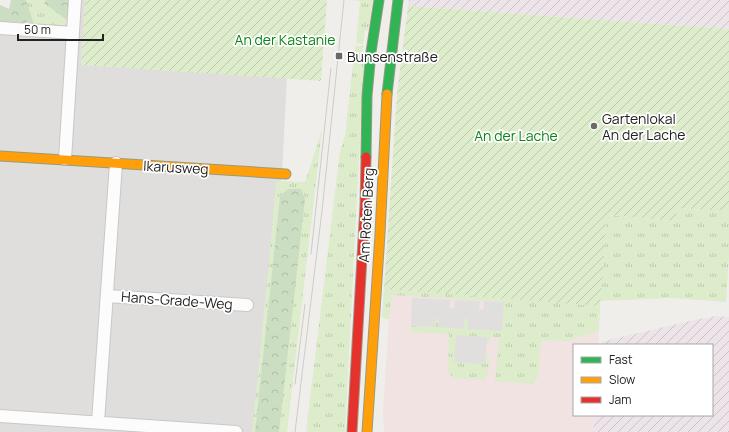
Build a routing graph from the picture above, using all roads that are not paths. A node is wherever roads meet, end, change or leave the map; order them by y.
1 (75, 0) edge
2 (379, 0) edge
3 (398, 0) edge
4 (0, 28) edge
5 (73, 33) junction
6 (0, 156) edge
7 (65, 159) junction
8 (116, 163) junction
9 (286, 174) dead end
10 (107, 296) junction
11 (247, 305) dead end
12 (0, 416) edge
13 (98, 422) junction
14 (236, 432) edge
15 (352, 432) edge
16 (367, 432) edge

1 - 5 street
2 - 15 main road, Am Roten Berg
3 - 16 main road, Am Roten Berg
4 - 5 street
5 - 7 street
6 - 7 main road, Ikarusweg
7 - 8 main road, Ikarusweg
8 - 9 main road, Ikarusweg
8 - 10 street, Hans-Grade-Weg
10 - 11 street, Hans-Grade-Weg
10 - 13 street, Hans-Grade-Weg
12 - 13 street
13 - 14 street

